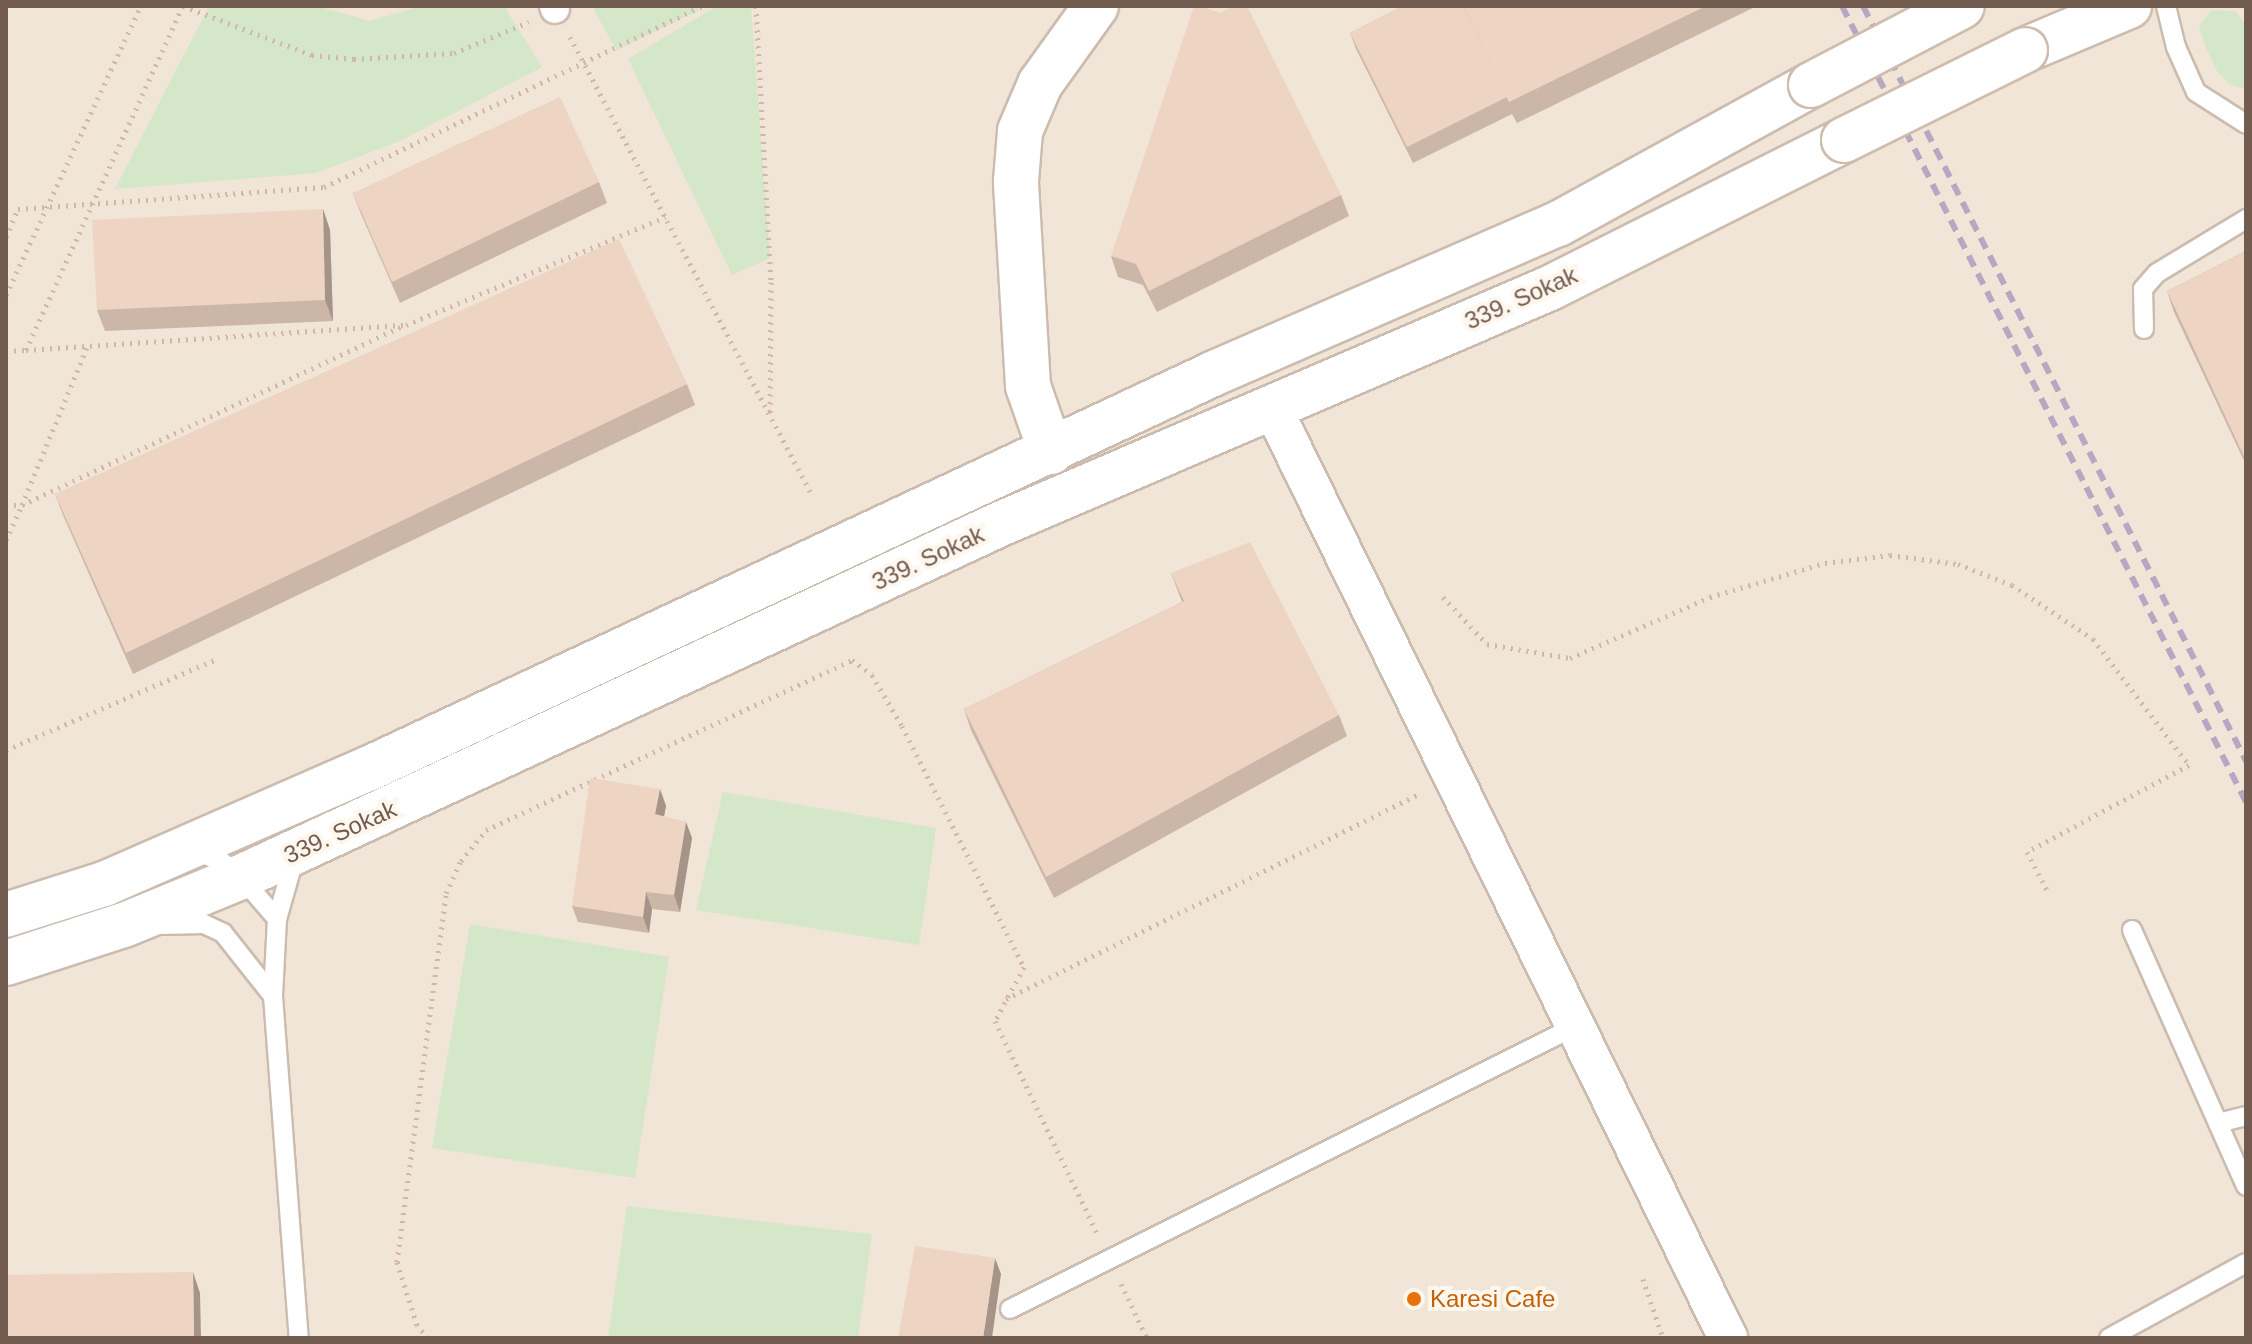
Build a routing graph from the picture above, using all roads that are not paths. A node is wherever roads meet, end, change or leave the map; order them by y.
1 (1096, 6) edge
2 (1962, 6) edge
3 (2129, 6) edge
4 (2166, 6) edge
5 (2246, 124) edge
6 (2246, 219) edge
7 (2144, 329) dead end
8 (1271, 405) junction
9 (1051, 452) junction
10 (296, 852) junction
11 (220, 860) junction
12 (6, 915) edge
13 (277, 919) junction
14 (124, 925) junction
15 (2132, 930) dead end
16 (223, 933) junction
17 (6, 963) edge
18 (6, 971) edge
19 (273, 996) junction
20 (1576, 1026) junction
21 (2246, 1116) edge
22 (2218, 1123) junction
23 (2246, 1186) edge
24 (2246, 1263) edge
25 (1010, 1309) dead end
26 (299, 1338) edge
27 (1728, 1338) edge
28 (2109, 1338) edge

1 - 9 main road
2 - 9 main road, 339. Sokak, bridge
3 - 8 main road, 339. Sokak, bridge
4 - 5 lane
6 - 7 lane
8 - 10 main road, 339. Sokak
8 - 20 street
9 - 11 main road, 339. Sokak
10 - 11 main road, 339. Sokak
10 - 13 lane
11 - 12 main road, 339. Sokak
11 - 13 lane
11 - 14 main road, 339. Sokak
11 - 16 lane
13 - 19 lane
14 - 16 lane
14 - 17 main road, 339. Sokak
15 - 22 lane
16 - 19 lane
17 - 18 street
19 - 26 lane
20 - 25 lane
20 - 27 street
21 - 22 lane
22 - 23 lane
24 - 28 lane

